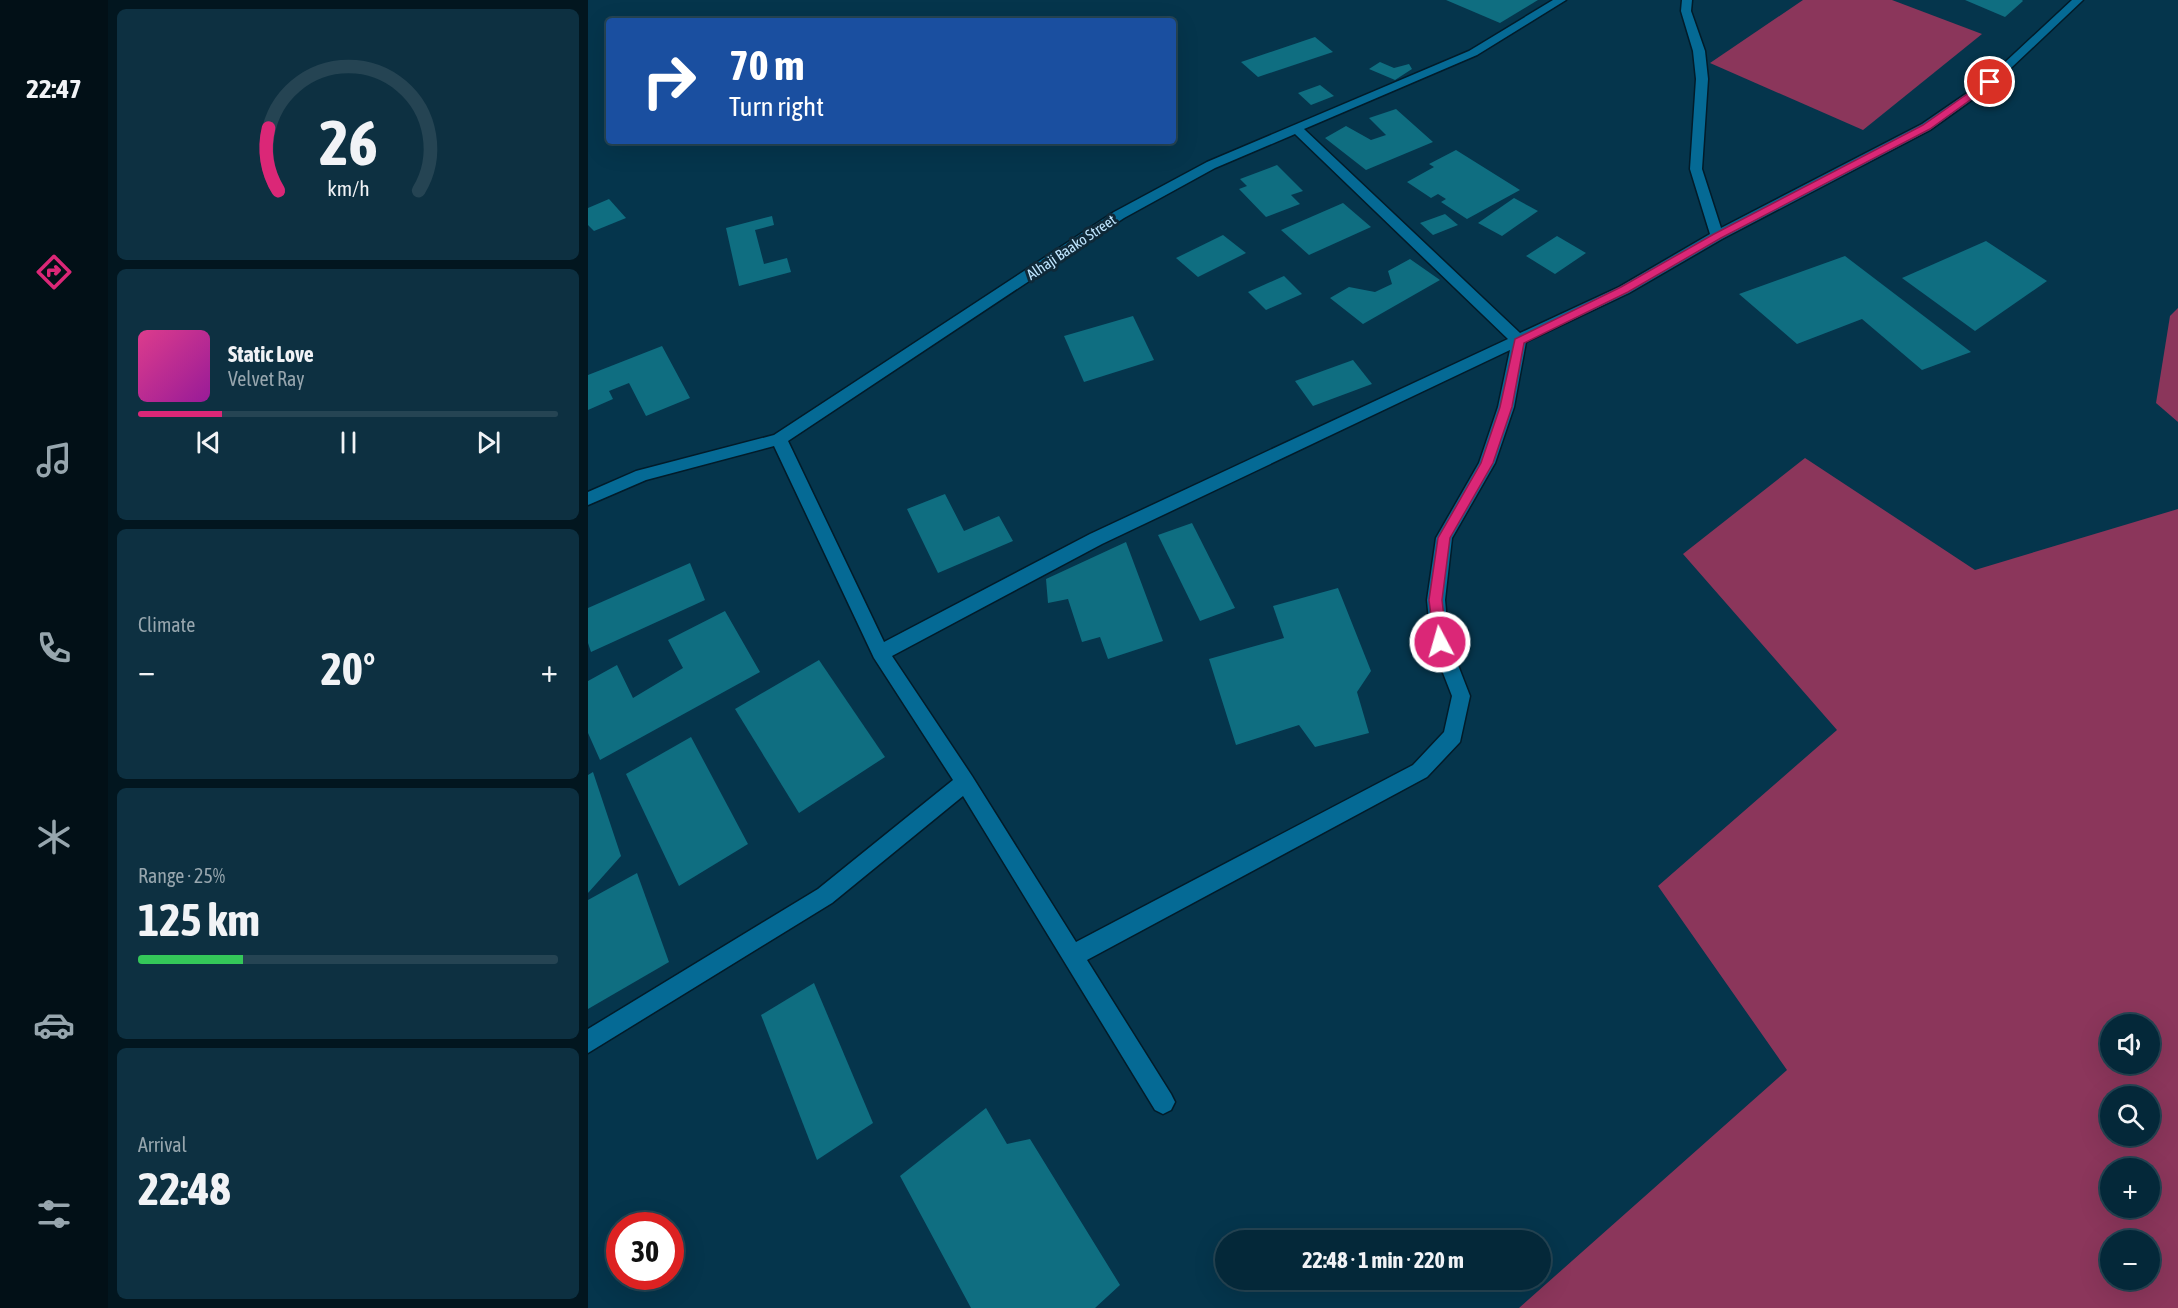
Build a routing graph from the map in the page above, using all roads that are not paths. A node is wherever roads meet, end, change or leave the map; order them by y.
1 (1561, 0) edge
2 (1687, 0) edge
3 (2078, 0) edge
4 (1297, 129) junction
5 (1718, 236) junction
6 (1519, 341) junction
7 (779, 439) junction
8 (588, 499) edge
9 (880, 653) junction
10 (965, 782) junction
11 (1072, 956) junction
12 (588, 1042) edge
13 (1163, 1102) dead end

1 - 4 street, Alhaji Baako Street
2 - 5 street
3 - 5 street
4 - 6 street
4 - 7 street, Alhaji Baako Street
5 - 6 street
6 - 9 street
6 - 11 street
7 - 8 street, Alhaji Baako Street
7 - 9 street
9 - 10 street
10 - 11 street
10 - 12 street
11 - 13 street

